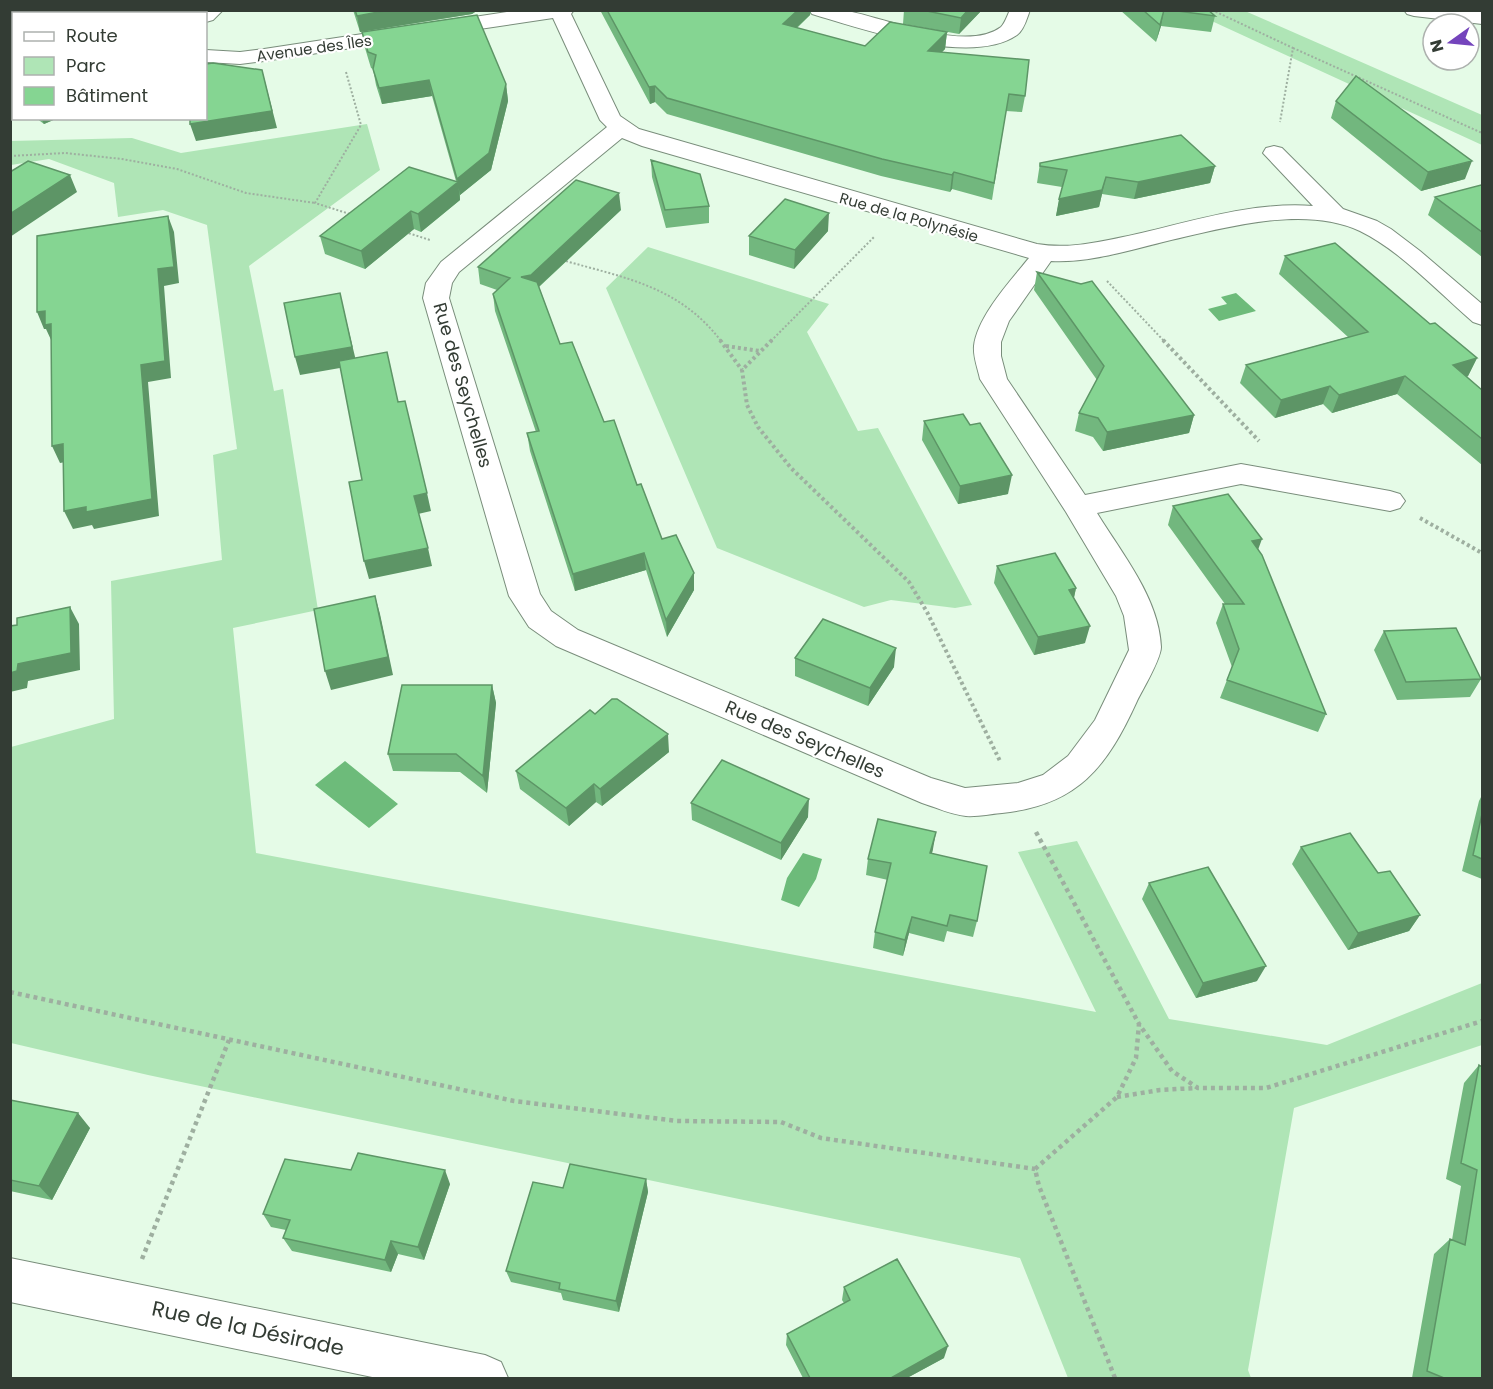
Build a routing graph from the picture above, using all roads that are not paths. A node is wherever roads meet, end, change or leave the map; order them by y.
1 (819, 10) edge
2 (1020, 10) edge
3 (1414, 10) edge
4 (562, 12) edge
5 (1436, 12) edge
6 (207, 56) edge
7 (620, 128) junction
8 (1274, 153) road end
9 (1334, 214) junction
10 (1044, 254) junction
11 (1482, 317) edge
12 (1390, 501) road end
13 (1078, 507) junction
14 (10, 1280) edge
15 (485, 1378) edge

1 - 2 street
3 - 5 street
4 - 6 street, Avenue des Îles
4 - 7 street
7 - 10 street, Rue de la Polynésie
7 - 13 street, Rue des Seychelles
8 - 9 street, Rue de la Polynésie
9 - 10 street, Rue de la Polynésie
9 - 11 street, Rue de la Polynésie
10 - 13 street, Rue des Seychelles
12 - 13 street
14 - 15 street, Rue de la Désirade

